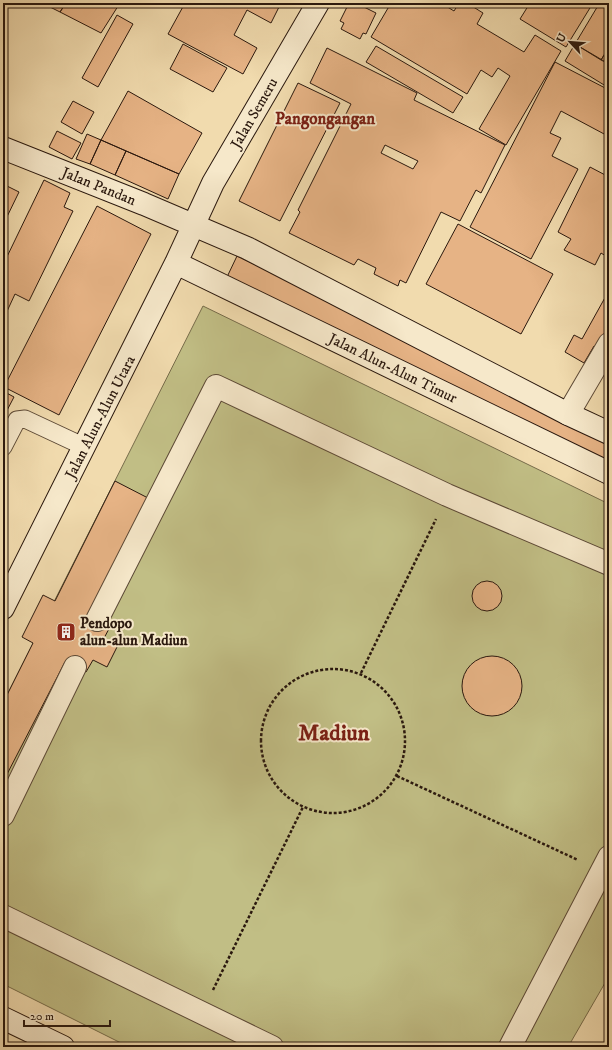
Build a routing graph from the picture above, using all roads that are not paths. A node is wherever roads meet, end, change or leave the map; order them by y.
1 (312, 5) edge
2 (3, 148) edge
3 (194, 225) junction
4 (176, 264) junction
5 (609, 344) edge
6 (568, 414) junction
7 (609, 433) edge
8 (85, 446) junction
9 (3, 447) edge
10 (609, 472) edge
11 (609, 564) edge
12 (3, 608) edge
13 (97, 620) dead end
14 (75, 667) dead end
15 (3, 815) edge
16 (605, 864) edge
17 (3, 916) edge
18 (3, 1018) edge
19 (63, 1047) edge
20 (272, 1047) edge
21 (510, 1047) edge

1 - 3 street, Jalan Semeru
2 - 3 street, Jalan Pandan
3 - 4 street, Jalan Alun-Alun Utara
3 - 6 street
4 - 8 street, Jalan Alun-Alun Utara
4 - 10 street, Jalan Alun-Alun Timur
5 - 6 street
6 - 7 street
8 - 9 lane
8 - 12 street, Jalan Alun-Alun Utara
11 - 13 street
14 - 15 street
16 - 21 street
17 - 20 street
18 - 19 street

